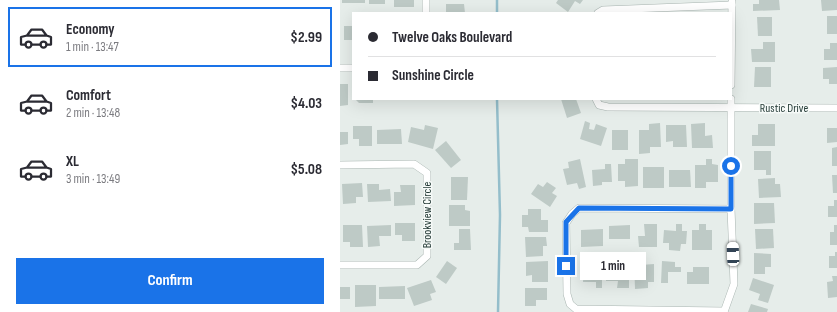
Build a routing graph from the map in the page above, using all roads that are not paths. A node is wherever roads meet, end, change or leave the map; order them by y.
1 (426, 0) edge
2 (732, 2) edge
3 (426, 12) edge
4 (600, 12) edge
5 (732, 12) edge
6 (340, 68) edge
7 (352, 68) edge
8 (596, 100) edge
9 (731, 100) edge
10 (731, 108) junction
11 (837, 108) edge
12 (340, 165) edge
13 (731, 209) junction
14 (340, 266) edge
15 (724, 312) edge

1 - 3 street
2 - 4 street
2 - 5 street
6 - 7 street
8 - 10 street, Rustic Drive
9 - 10 street
10 - 11 street, Rustic Drive
10 - 13 street
12 - 14 street, Brookview Circle
13 - 15 street
13 - 15 street

